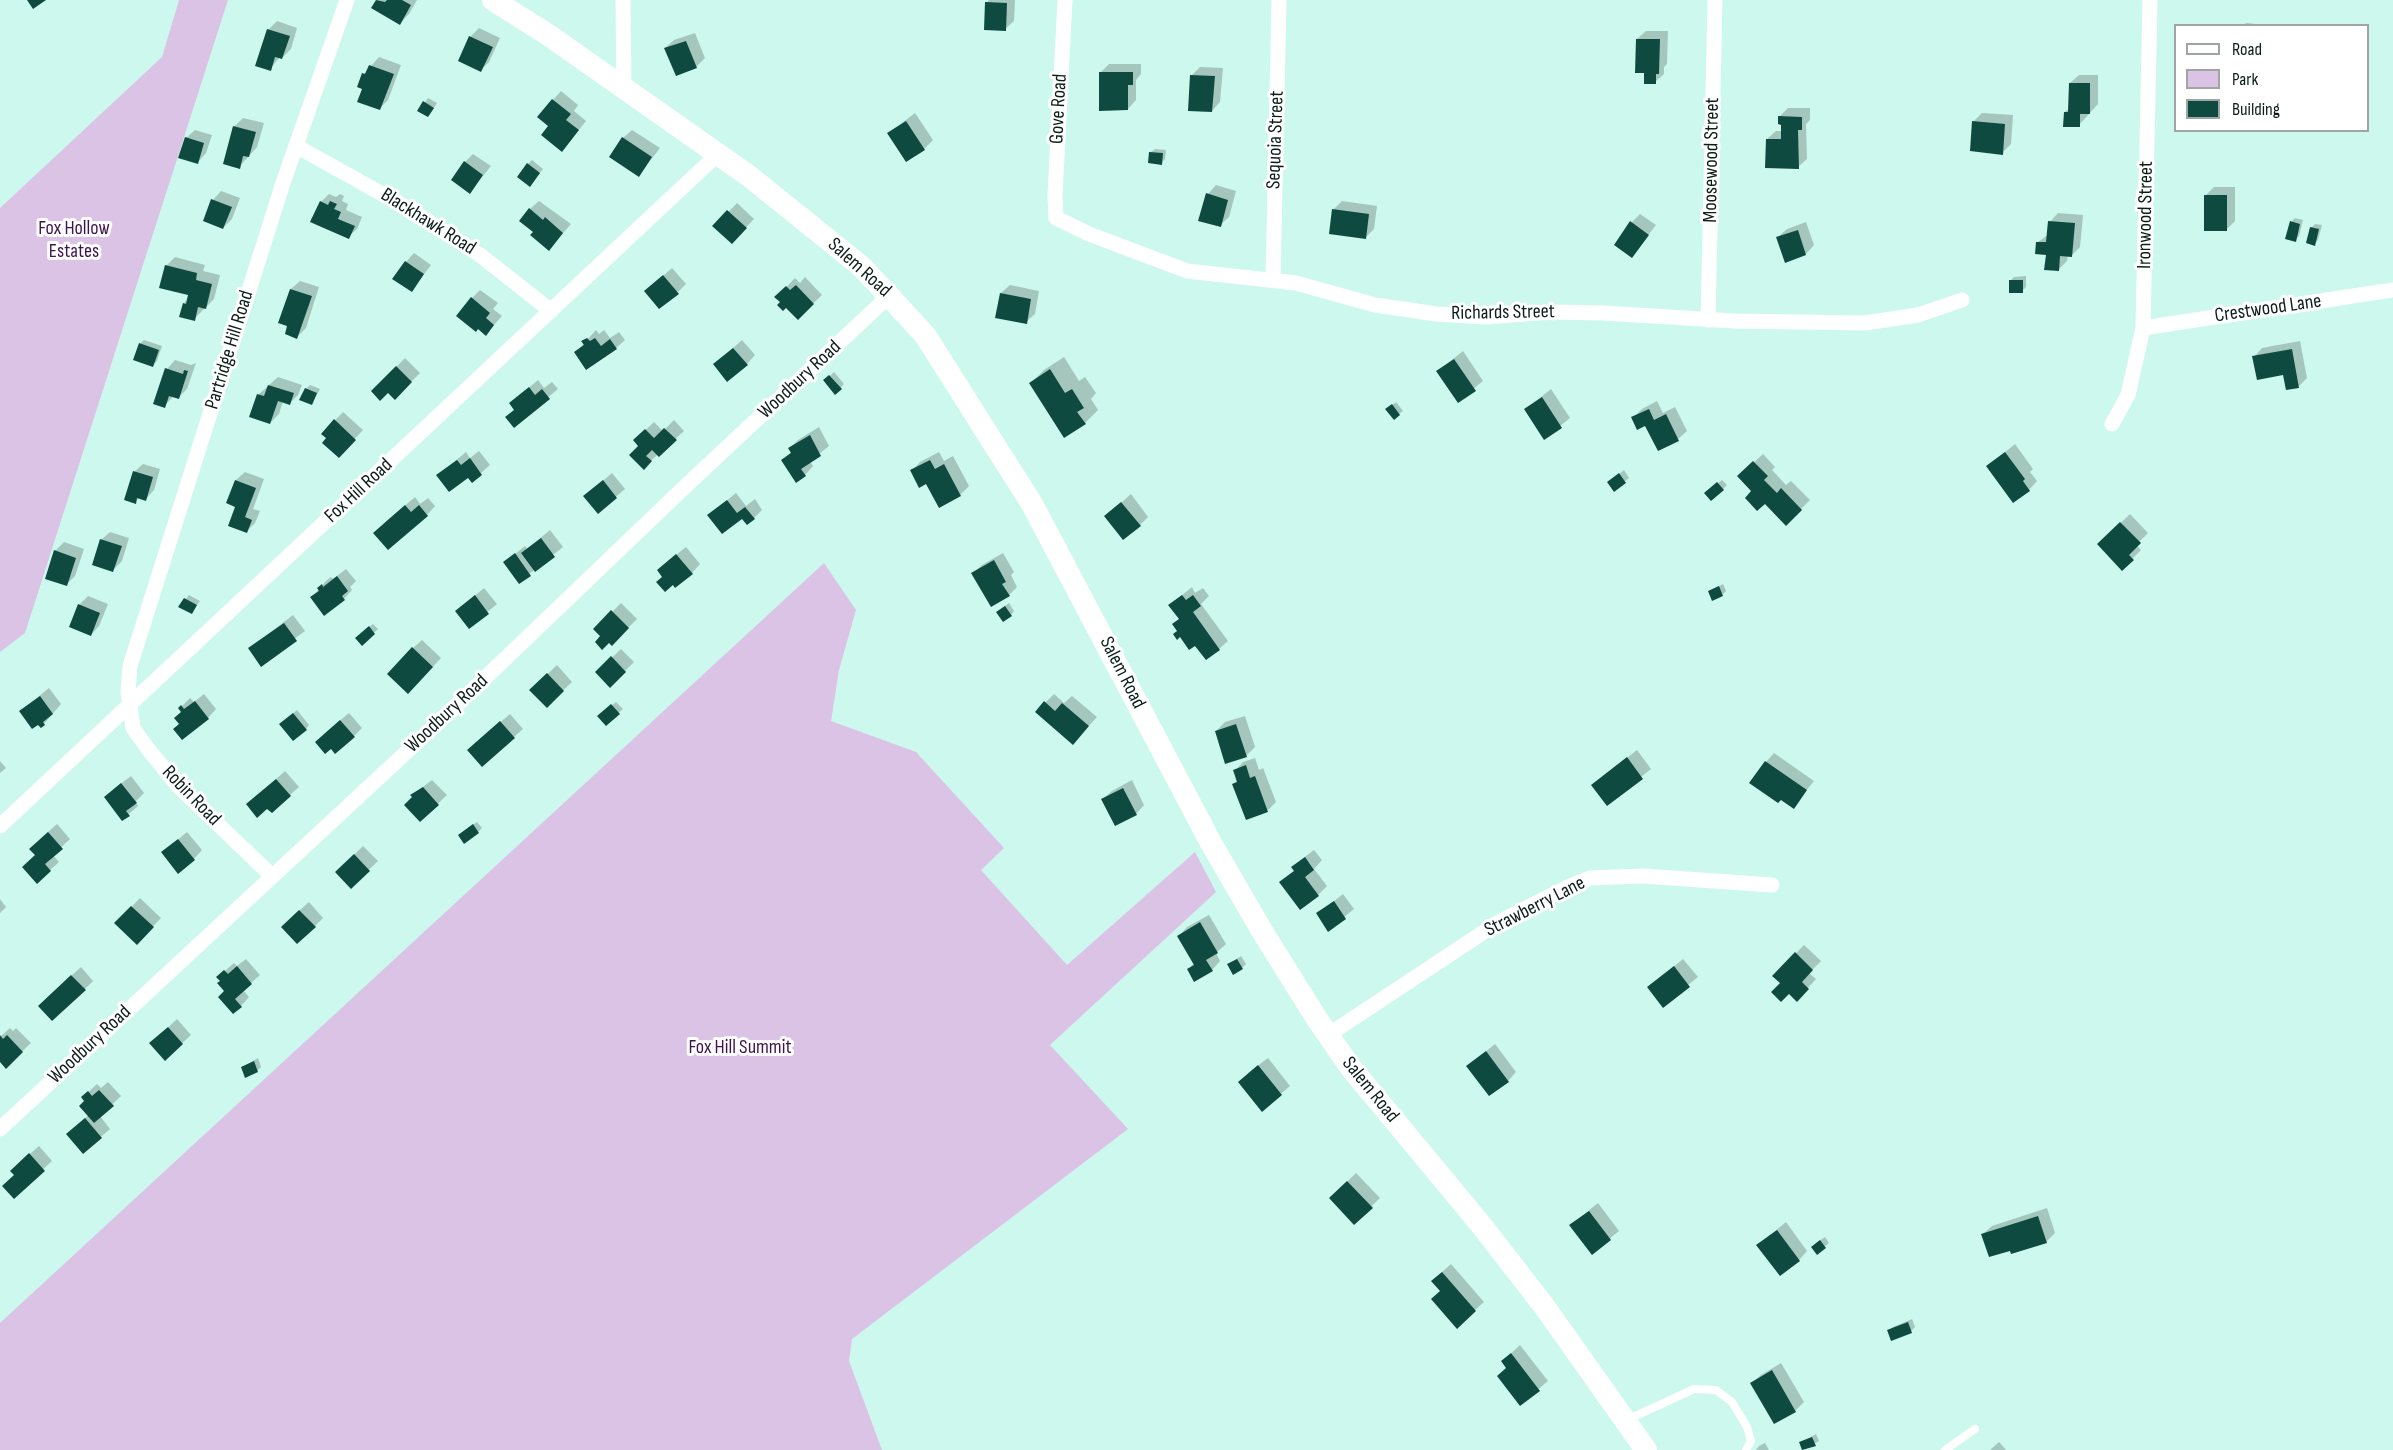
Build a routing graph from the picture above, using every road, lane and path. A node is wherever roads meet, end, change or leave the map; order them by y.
1 (347, 0) edge
2 (493, 0) edge
3 (623, 0) edge
4 (1065, 0) edge
5 (1279, 0) edge
6 (1715, 0) edge
7 (2150, 0) edge
8 (624, 88) junction
9 (296, 146) junction
10 (718, 154) junction
11 (1056, 218) joint
12 (1273, 280) junction
13 (2393, 290) edge
14 (890, 296) junction
15 (1962, 300) dead end
16 (551, 311) junction
17 (1708, 320) junction
18 (2143, 328) junction
19 (2112, 424) dead end
20 (130, 704) junction
21 (0, 826) edge
22 (272, 876) junction
23 (1772, 885) dead end
24 (1328, 1035) junction
25 (0, 1129) edge
26 (1626, 1421) junction
27 (1975, 1429) dead end
28 (1646, 1450) edge
29 (1746, 1450) edge
30 (1945, 1450) edge

1 - 9 street, Partridge Hill Road
2 - 8 main road, Salem Road
3 - 8 street
4 - 11 street, Gove Road
5 - 12 street, Sequoia Street
6 - 17 street, Moosewood Street
7 - 18 street, Ironwood Street
8 - 10 main road, Salem Road
9 - 16 street, Blackhawk Road
9 - 20 street, Partridge Hill Road
10 - 14 main road, Salem Road
10 - 16 street, Fox Hill Road
11 - 12 street, Richards Street
12 - 17 street, Richards Street
13 - 18 street, Crestwood Lane
14 - 22 street, Woodbury Road
14 - 24 main road, Salem Road
15 - 17 street, Richards Street
16 - 20 street, Fox Hill Road
18 - 19 street, Ironwood Street
20 - 21 street, Fox Hill Road
20 - 22 street, Robin Road
22 - 25 street, Woodbury Road
23 - 24 street, Strawberry Lane
24 - 26 main road, Salem Road
26 - 28 main road, Salem Road
26 - 29 lane
27 - 30 lane

